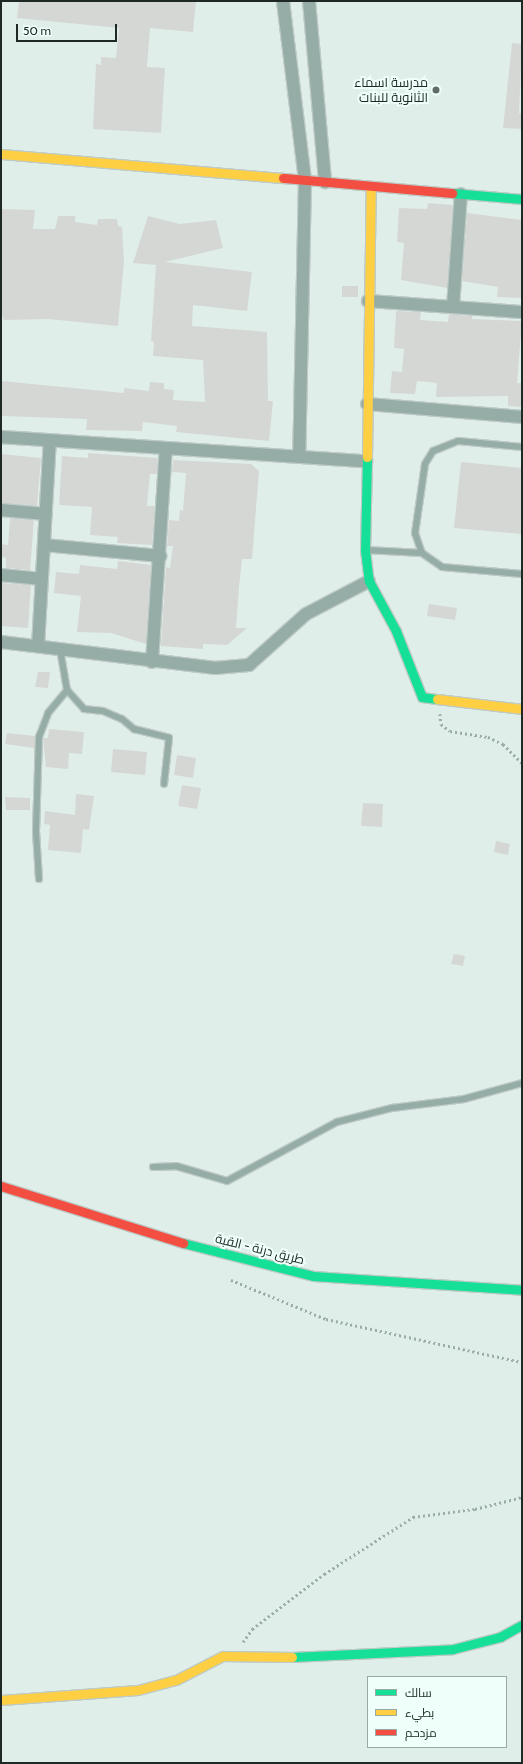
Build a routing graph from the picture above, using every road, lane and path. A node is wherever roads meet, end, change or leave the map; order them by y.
1 (283, 1) edge
2 (309, 1) edge
3 (1, 154) edge
4 (305, 180) junction
5 (326, 182) junction
6 (371, 186) junction
7 (462, 194) junction
8 (522, 199) edge
9 (368, 301) junction
10 (453, 307) junction
11 (522, 312) edge
12 (367, 404) junction
13 (522, 417) edge
14 (1, 437) edge
15 (50, 440) junction
16 (522, 447) edge
17 (166, 448) junction
18 (299, 457) junction
19 (366, 462) junction
20 (1, 510) edge
21 (46, 514) junction
22 (44, 546) junction
23 (365, 550) junction
24 (422, 553) junction
25 (160, 556) junction
26 (522, 574) edge
27 (1, 575) edge
28 (42, 579) junction
29 (369, 581) junction
30 (1, 642) edge
31 (38, 646) junction
32 (60, 649) junction
33 (152, 662) junction
34 (67, 690) junction
35 (440, 702) junction
36 (522, 709) edge
37 (522, 763) edge
38 (164, 784) dead end
39 (38, 879) dead end
40 (522, 1083) edge
41 (153, 1167) dead end
42 (1, 1186) edge
43 (231, 1280) dead end
44 (522, 1290) edge
45 (522, 1362) edge
46 (522, 1497) edge
47 (522, 1625) edge
48 (234, 1656) junction
49 (1, 1700) edge

1 - 4 street
2 - 5 street
3 - 4 street
4 - 5 street
4 - 18 street
5 - 6 street
6 - 7 street
6 - 9 street
7 - 8 street
7 - 10 street
9 - 10 street
9 - 12 street
10 - 11 street
12 - 13 street
12 - 19 street
14 - 15 street
15 - 17 street
15 - 21 street
16 - 24 lane
17 - 18 street
17 - 25 street
18 - 19 street
19 - 23 street
20 - 21 street
21 - 22 street
22 - 25 street
22 - 28 street
23 - 24 lane
23 - 29 street
24 - 26 lane
25 - 33 street
27 - 28 street
28 - 31 street
29 - 33 street
29 - 35 street
30 - 31 street
31 - 32 street
32 - 33 street
32 - 34 lane
34 - 38 lane
34 - 39 lane
35 - 36 street
35 - 37 path
40 - 41 lane
42 - 44 street, طريق درنة - القبة
43 - 45 path
46 - 48 path
47 - 48 street
48 - 49 street

